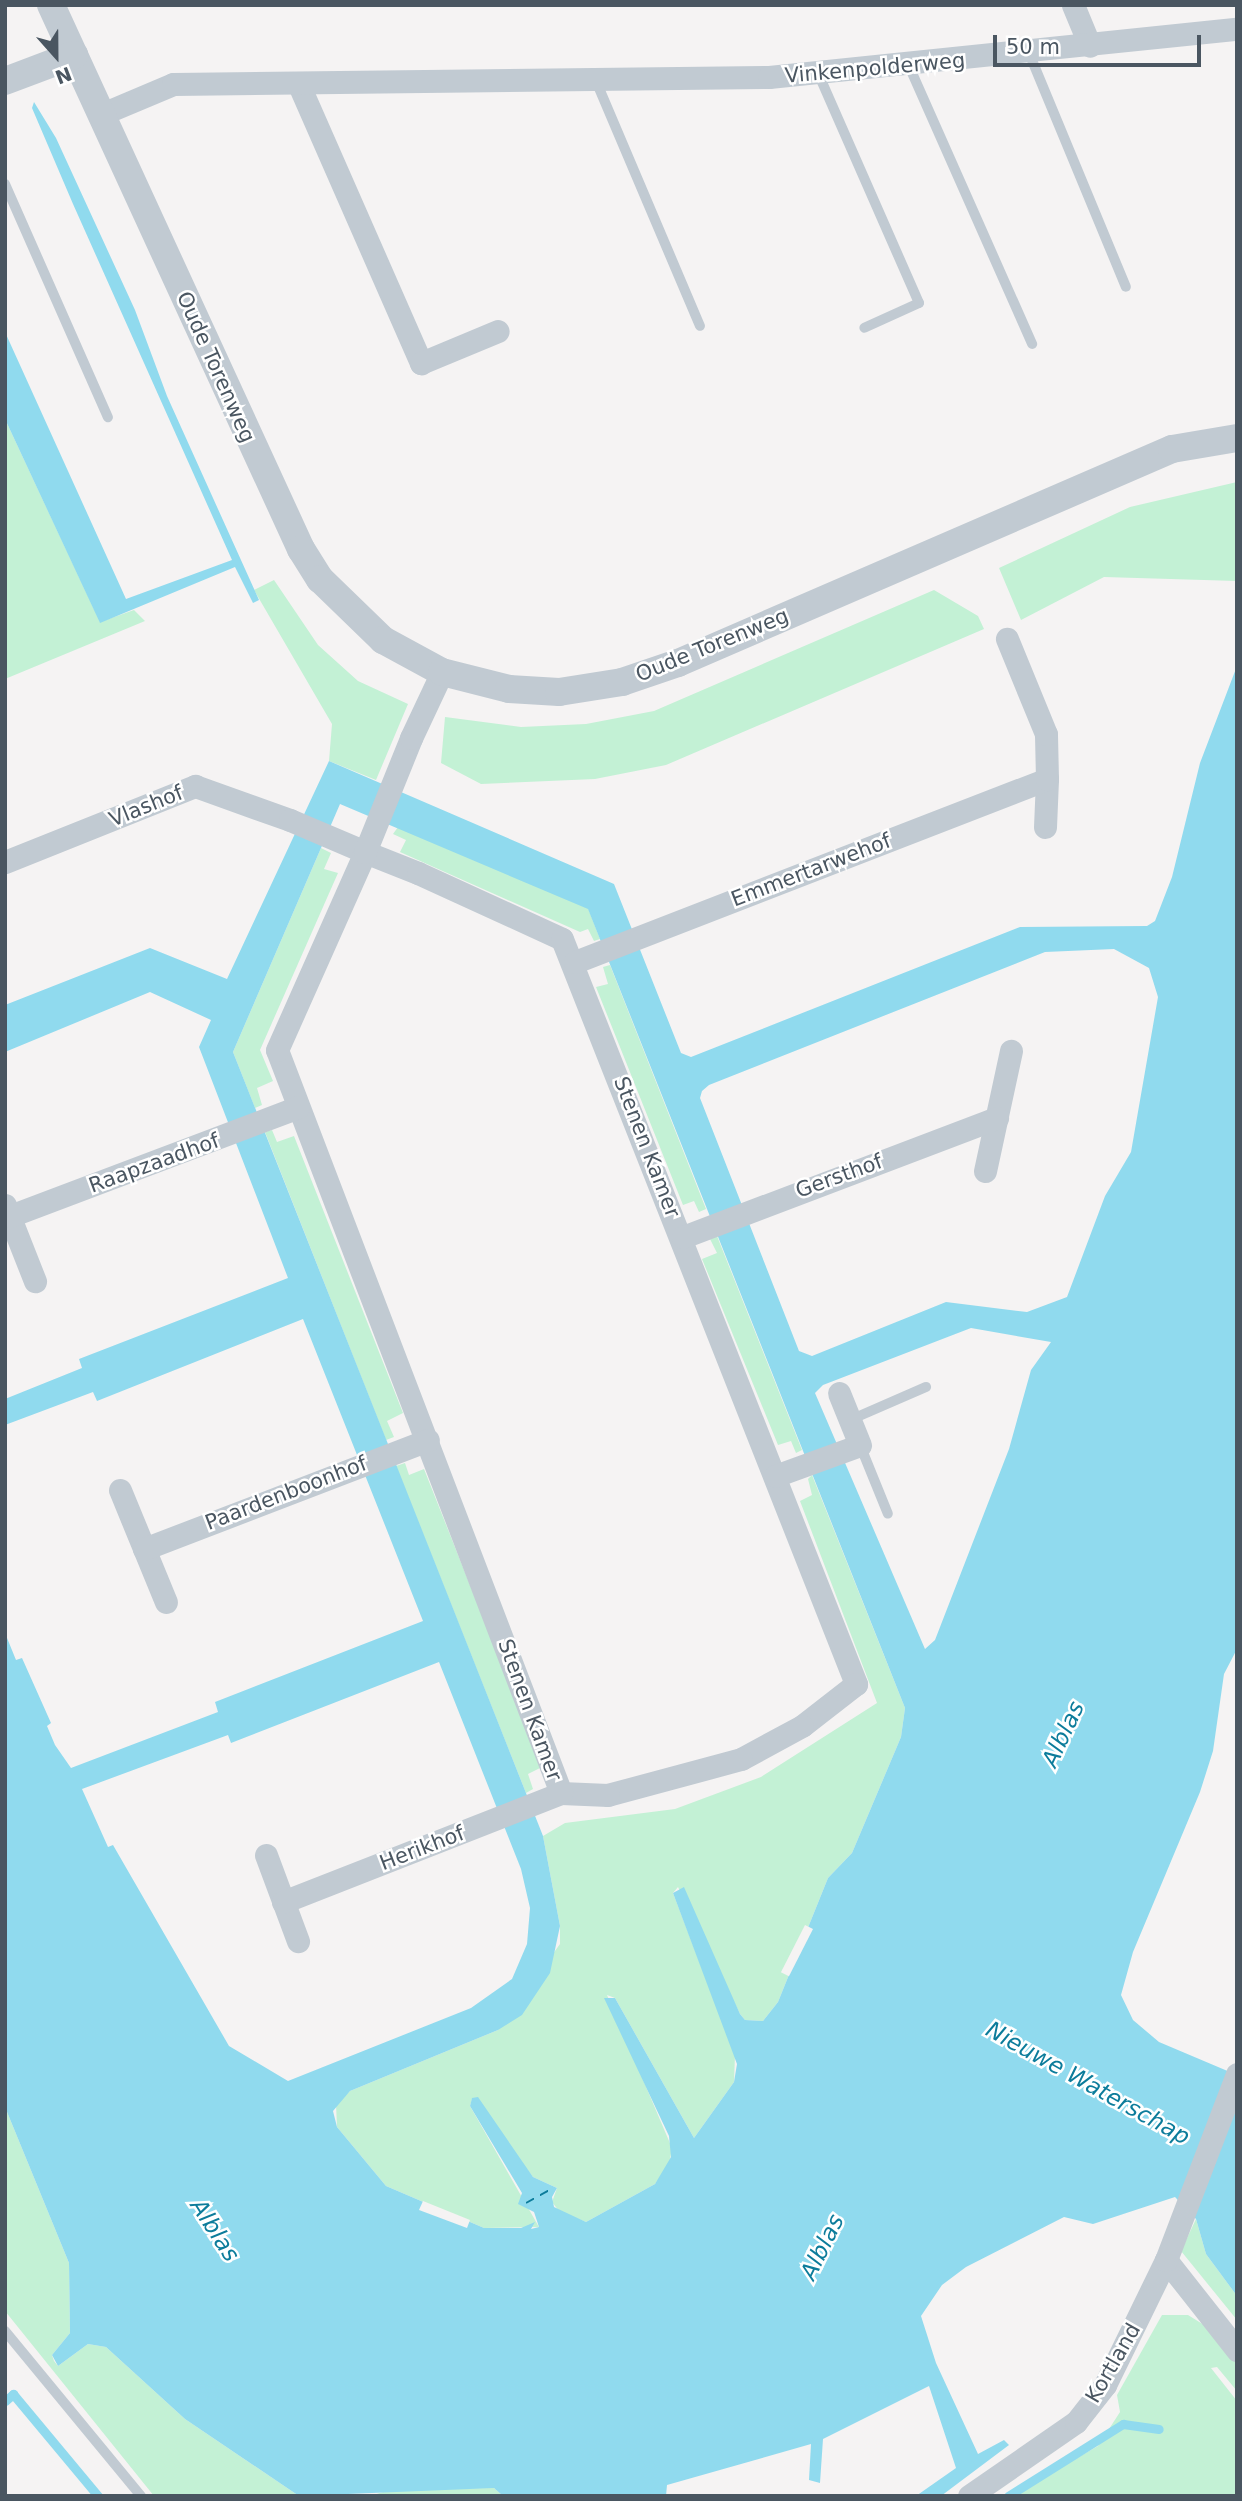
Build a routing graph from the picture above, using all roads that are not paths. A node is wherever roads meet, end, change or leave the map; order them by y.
1 (51, 5) edge
2 (1074, 6) edge
3 (1237, 29) edge
4 (1087, 39) junction
5 (1029, 52) junction
6 (74, 55) junction
7 (909, 65) junction
8 (818, 74) junction
9 (5, 81) edge
10 (596, 81) junction
11 (299, 85) junction
12 (102, 114) junction
13 (5, 184) edge
14 (1126, 287) dead end
15 (700, 326) dead end
16 (864, 328) dead end
17 (498, 331) dead end
18 (1032, 344) dead end
19 (107, 417) dead end
20 (1237, 438) edge
21 (1007, 639) dead end
22 (442, 672) junction
23 (1047, 779) junction
24 (1045, 827) dead end
25 (365, 852) junction
26 (5, 862) edge
27 (575, 962) junction
28 (1011, 1051) dead end
29 (298, 1107) junction
30 (997, 1118) junction
31 (985, 1171) dead end
32 (8, 1210) edge
33 (682, 1237) junction
34 (35, 1281) dead end
35 (926, 1387) dead end
36 (839, 1392) dead end
37 (850, 1420) junction
38 (428, 1440) junction
39 (854, 1447) junction
40 (782, 1474) junction
41 (120, 1490) dead end
42 (888, 1514) dead end
43 (144, 1549) junction
44 (166, 1602) dead end
45 (561, 1793) junction
46 (266, 1855) dead end
47 (283, 1902) junction
48 (298, 1941) dead end
49 (1237, 2074) edge
50 (1166, 2260) junction
51 (5, 2331) edge
52 (1237, 2350) edge
53 (141, 2496) edge
54 (970, 2496) edge

1 - 6 street, Oude Torenweg
2 - 4 street
3 - 4 street, Vinkenpolderweg
4 - 5 street, Vinkenpolderweg
5 - 7 street, Vinkenpolderweg
5 - 14 lane
6 - 9 street
6 - 12 street, Oude Torenweg
7 - 8 street, Vinkenpolderweg
7 - 18 lane
8 - 10 street, Vinkenpolderweg
8 - 16 lane
10 - 11 street, Vinkenpolderweg
10 - 15 lane
11 - 12 street, Vinkenpolderweg
11 - 17 street
12 - 22 street, Oude Torenweg
13 - 19 lane
20 - 22 street, Oude Torenweg
21 - 23 street
22 - 25 street, Stenen Kamer
23 - 24 street
23 - 27 street, Emmertarwehof
25 - 26 street, Vlashof
25 - 27 street, Stenen Kamer
25 - 29 street, Stenen Kamer
27 - 33 street, Stenen Kamer
28 - 30 street
29 - 32 street, Raapzaadhof
29 - 38 street, Stenen Kamer
30 - 31 street
30 - 33 street, Gersthof
32 - 34 street, Raapzaadhof
33 - 40 street, Stenen Kamer
35 - 37 lane
36 - 37 street
37 - 39 street
38 - 43 street, Paardenboonhof
38 - 45 street, Stenen Kamer
39 - 40 street
39 - 42 lane
40 - 45 street, Stenen Kamer
41 - 43 street
43 - 44 street
45 - 47 street, Herikhof
46 - 47 street
47 - 48 street
49 - 50 street, Kortland
50 - 52 street
50 - 54 street, Kortland
51 - 53 lane

